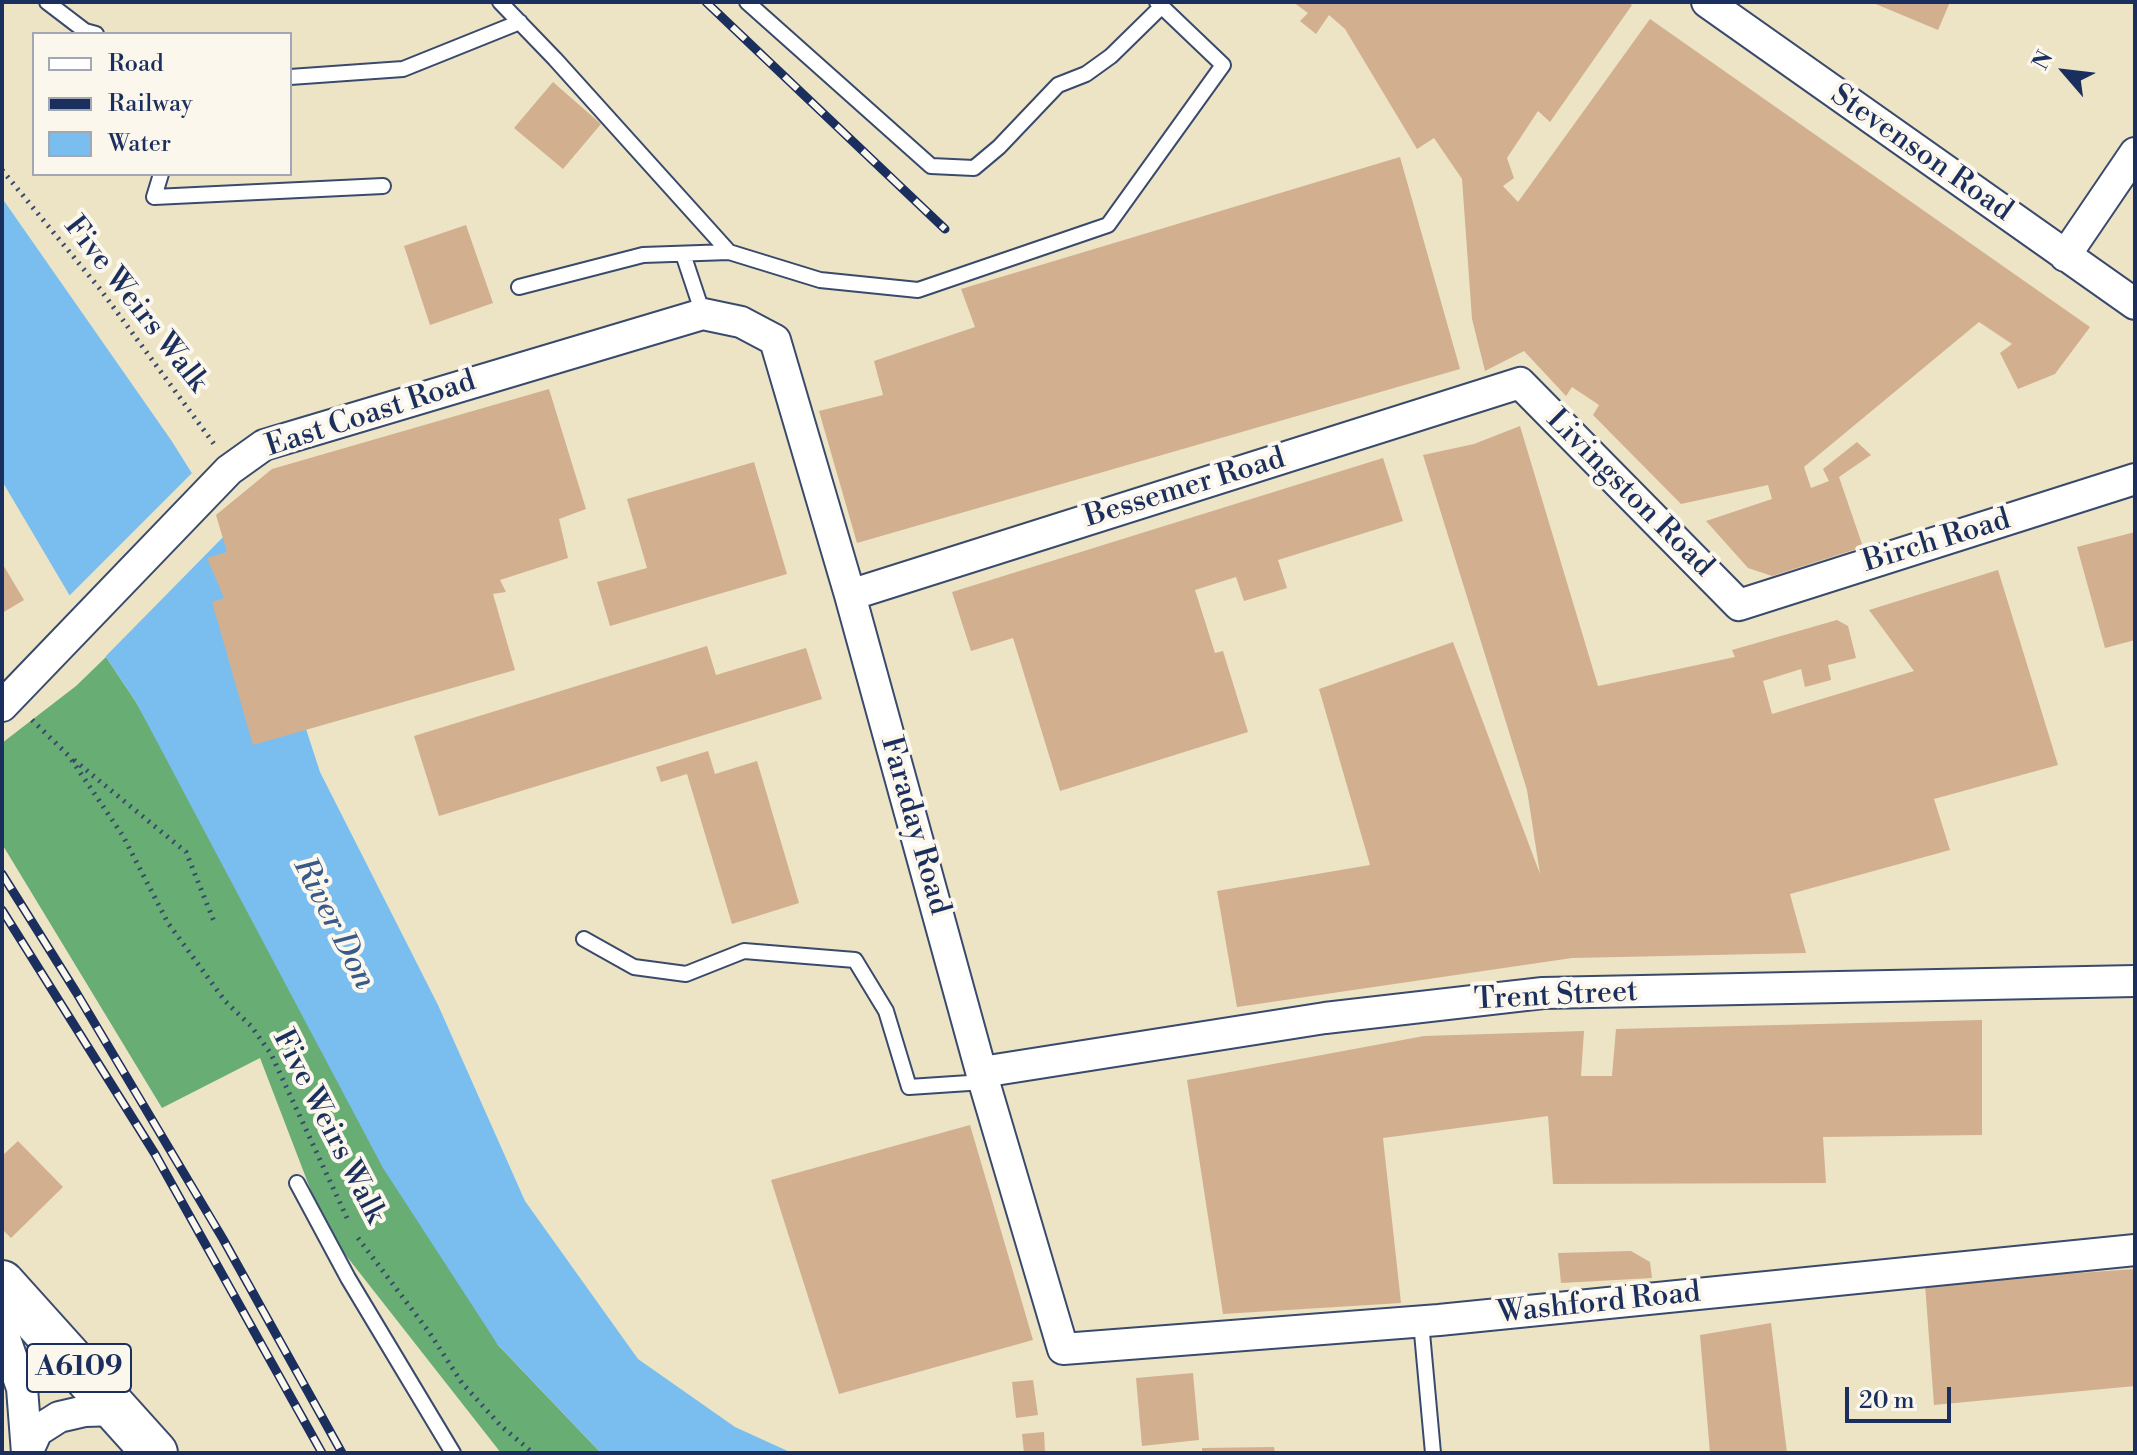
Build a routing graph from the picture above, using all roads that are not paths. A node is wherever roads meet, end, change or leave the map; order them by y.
1 (47, 2) edge
2 (500, 2) edge
3 (747, 2) edge
4 (1707, 2) edge
5 (1159, 4) edge
6 (520, 22) junction
7 (89, 32) edge
8 (292, 77) edge
9 (2135, 153) edge
10 (160, 176) edge
11 (383, 186) dead end
12 (729, 252) junction
13 (683, 254) junction
14 (2065, 256) junction
15 (519, 287) dead end
16 (2135, 304) edge
17 (703, 314) junction
18 (741, 322) joint
19 (1520, 383) joint
20 (2135, 479) edge
21 (850, 595) junction
22 (1739, 605) joint
23 (5, 704) edge
24 (584, 939) dead end
25 (2135, 981) edge
26 (983, 1077) junction
27 (297, 1183) dead end
28 (2135, 1250) edge
29 (2, 1283) edge
30 (1421, 1322) junction
31 (2, 1330) edge
32 (1063, 1349) joint
33 (117, 1410) junction
34 (27, 1453) edge
35 (155, 1453) edge
36 (453, 1453) edge
37 (1433, 1453) edge

1 - 7 lane
2 - 6 lane
3 - 5 lane
4 - 14 street, Stevenson Road
5 - 12 lane
6 - 8 lane
6 - 12 lane
9 - 14 street
10 - 11 lane
12 - 13 lane
13 - 15 lane
13 - 17 lane
14 - 16 street, Stevenson Road
17 - 18 street, East Coast Road
17 - 23 street, East Coast Road
18 - 21 street, Faraday Road
19 - 21 street, Bessemer Road
19 - 22 street, Livingston Road
20 - 22 street, Birch Road
21 - 26 street, Faraday Road
24 - 26 lane
25 - 26 street, Trent Street
26 - 32 street, Faraday Road
27 - 36 lane
28 - 30 street, Washford Road
29 - 33 main road, A6109
30 - 32 street, Washford Road
30 - 37 lane
31 - 34 street
33 - 34 street
33 - 35 main road, A6109

